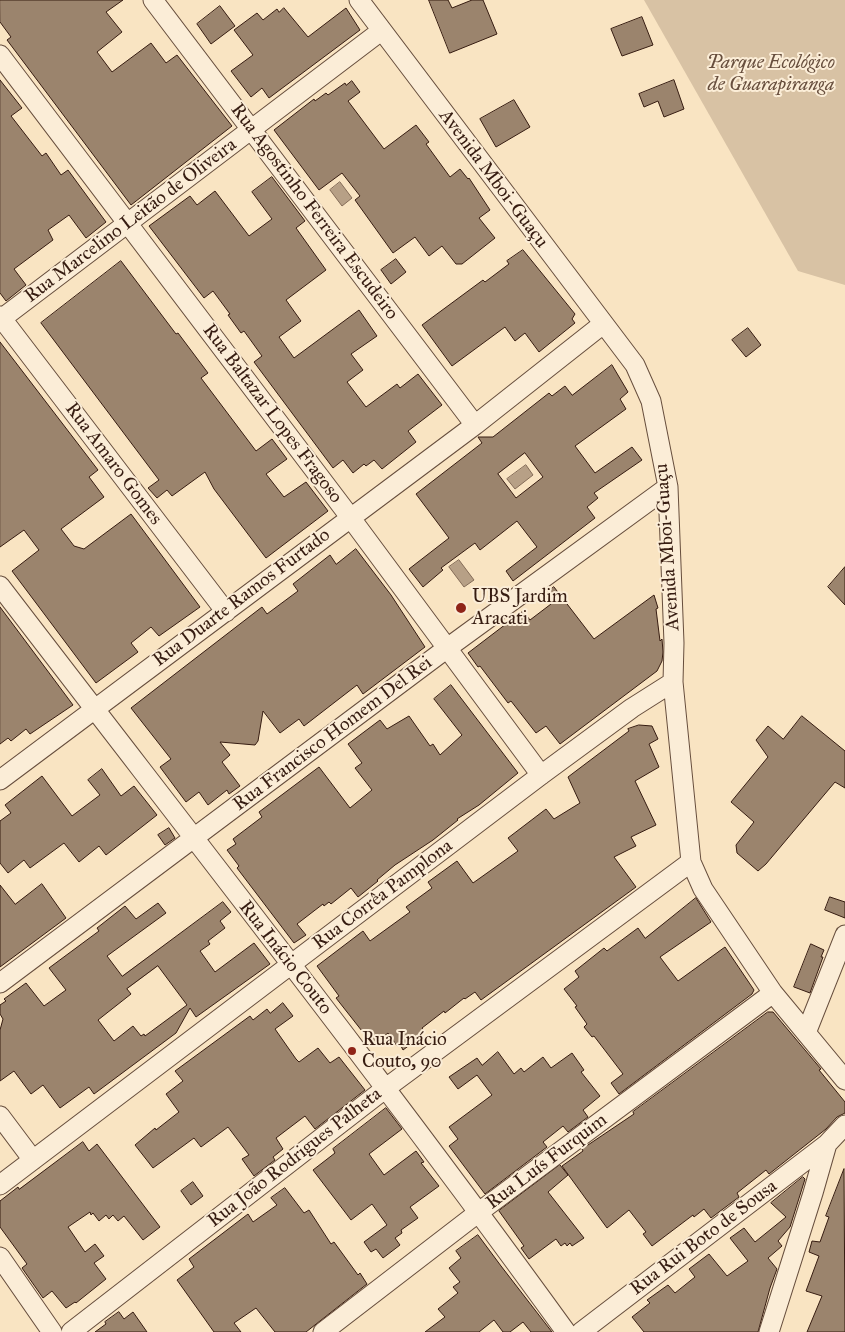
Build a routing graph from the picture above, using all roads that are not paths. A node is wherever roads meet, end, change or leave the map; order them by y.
1 (154, 0) edge
2 (359, 0) edge
3 (381, 31) junction
4 (0, 54) edge
5 (252, 130) junction
6 (128, 223) junction
7 (0, 318) edge
8 (603, 324) junction
9 (475, 425) junction
10 (668, 487) junction
11 (350, 517) junction
12 (0, 586) edge
13 (226, 612) junction
14 (446, 649) junction
15 (673, 682) junction
16 (94, 709) junction
17 (541, 775) junction
18 (0, 780) edge
19 (194, 840) junction
20 (691, 862) junction
21 (845, 935) edge
22 (290, 965) junction
23 (0, 983) edge
24 (773, 993) junction
25 (806, 1033) junction
26 (845, 1080) edge
27 (386, 1088) junction
28 (0, 1116) edge
29 (845, 1125) edge
30 (827, 1144) junction
31 (33, 1160) junction
32 (0, 1185) edge
33 (479, 1212) junction
34 (0, 1257) edge
35 (52, 1332) edge
36 (70, 1332) edge
37 (323, 1332) edge
38 (566, 1332) edge
39 (581, 1332) edge
40 (769, 1332) edge

1 - 5 street, Rua Agostinho Ferreira Escudeiro
2 - 3 street, Avenida Mboi-Guaçu
3 - 5 street, Rua Marcelino Leitão de Oliveira
3 - 8 street, Avenida Mboi-Guaçu
4 - 6 street, Rua Baltazar Lopes Fragoso
5 - 6 street, Rua Marcelino Leitão de Oliveira
5 - 9 street, Rua Agostinho Ferreira Escudeiro
6 - 7 street, Rua Marcelino Leitão de Oliveira
6 - 11 street, Rua Baltazar Lopes Fragoso
7 - 13 street, Rua Amaro Gomes
8 - 9 street, Rua Duarte Ramos Furtado
8 - 10 street, Avenida Mboi-Guaçu
9 - 11 street, Rua Duarte Ramos Furtado
10 - 14 street, Rua Francisco Homem Del Rei
10 - 15 street, Avenida Mboi-Guaçu
11 - 13 street, Rua Duarte Ramos Furtado
11 - 14 street, Rua Baltazar Lopes Fragoso
12 - 16 street, Rua Inácio Couto
13 - 16 street, Rua Duarte Ramos Furtado
14 - 17 street, Rua Baltazar Lopes Fragoso
14 - 19 street, Rua Francisco Homem Del Rei
15 - 17 street, Rua Corrêa Pamplona
15 - 20 street, Avenida Mboi-Guaçu
16 - 18 street, Rua Duarte Ramos Furtado
16 - 19 street, Rua Inácio Couto
17 - 22 street, Rua Corrêa Pamplona
19 - 22 street, Rua Inácio Couto
19 - 23 street, Rua Francisco Homem Del Rei
20 - 24 street, Avenida Mboi-Guaçu
20 - 27 street, Rua João Rodrigues Palheta
21 - 25 street
22 - 27 street, Rua Inácio Couto
22 - 31 street, Rua Corrêa Pamplona
24 - 25 street, Avenida Mboi-Guaçu
24 - 33 street, Rua Luís Furquim
25 - 26 street, Avenida Mboi-Guaçu
27 - 33 street, Rua Inácio Couto
27 - 36 street, Rua João Rodrigues Palheta
28 - 31 street
29 - 30 street, Rua Rui Boto de Sousa
30 - 39 street, Rua Rui Boto de Sousa
30 - 40 street
31 - 32 street, Rua Corrêa Pamplona
33 - 37 street, Rua Luís Furquim
33 - 38 street, Rua Inácio Couto
34 - 35 street

